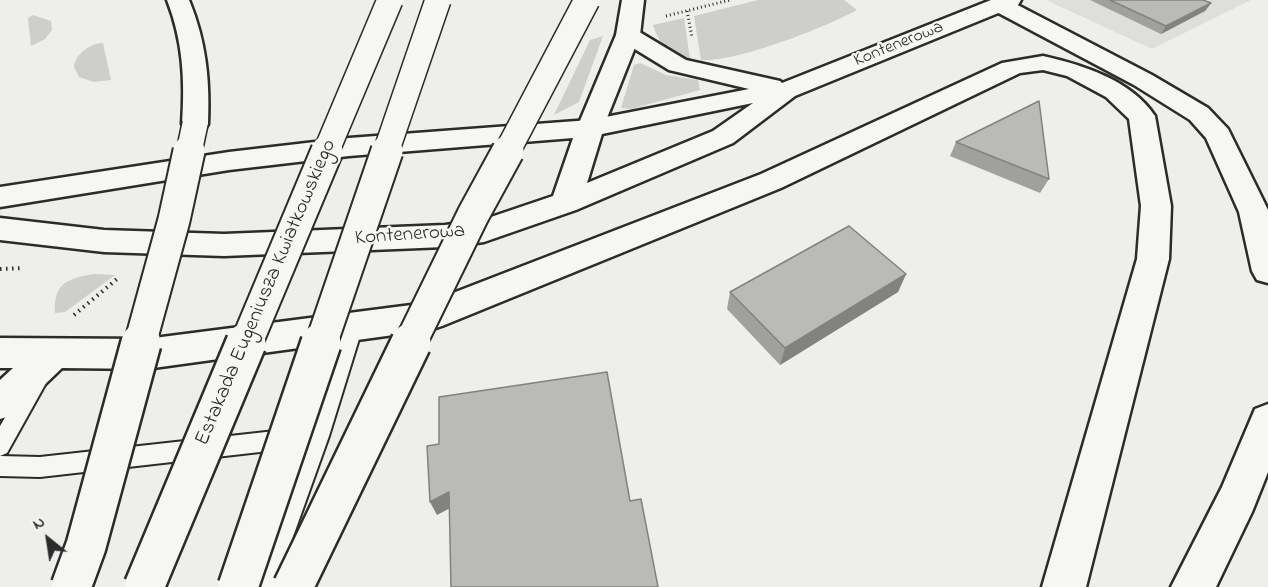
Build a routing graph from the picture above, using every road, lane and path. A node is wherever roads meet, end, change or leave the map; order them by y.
1 (178, 0) edge
2 (390, 0) edge
3 (438, 0) edge
4 (587, 0) edge
5 (633, 0) edge
6 (730, 0) edge
7 (1005, 2) edge
8 (659, 18) dead end
9 (628, 35) junction
10 (788, 90) junction
11 (590, 128) junction
12 (0, 197) edge
13 (566, 202) junction
14 (0, 229) edge
15 (1268, 270) edge
16 (354, 327) junction
17 (0, 353) edge
18 (53, 354) junction
19 (0, 403) edge
20 (1268, 421) edge
21 (319, 436) junction
22 (0, 446) edge
23 (0, 466) edge
24 (71, 587) edge
25 (144, 587) edge
26 (238, 587) edge
27 (263, 587) edge
28 (293, 587) edge
29 (1064, 587) edge
30 (1193, 587) edge

1 - 24 main road, bridge
2 - 25 main road, Estakada Eugeniusza Kwiatkowskiego, bridge
3 - 26 main road, bridge
4 - 28 main road, bridge
5 - 9 main road
6 - 8 path
7 - 10 main road, Kontenerowa
7 - 15 main road
9 - 10 main road
9 - 11 main road
10 - 11 main road, Kontenerowa
10 - 13 main road, Kontenerowa
11 - 12 main road, Kontenerowa
11 - 13 main road
13 - 14 main road, Kontenerowa
16 - 18 main road
16 - 21 lane
16 - 29 main road
17 - 18 main road
18 - 19 main road
18 - 22 lane
20 - 30 main road
21 - 23 lane
21 - 27 lane

